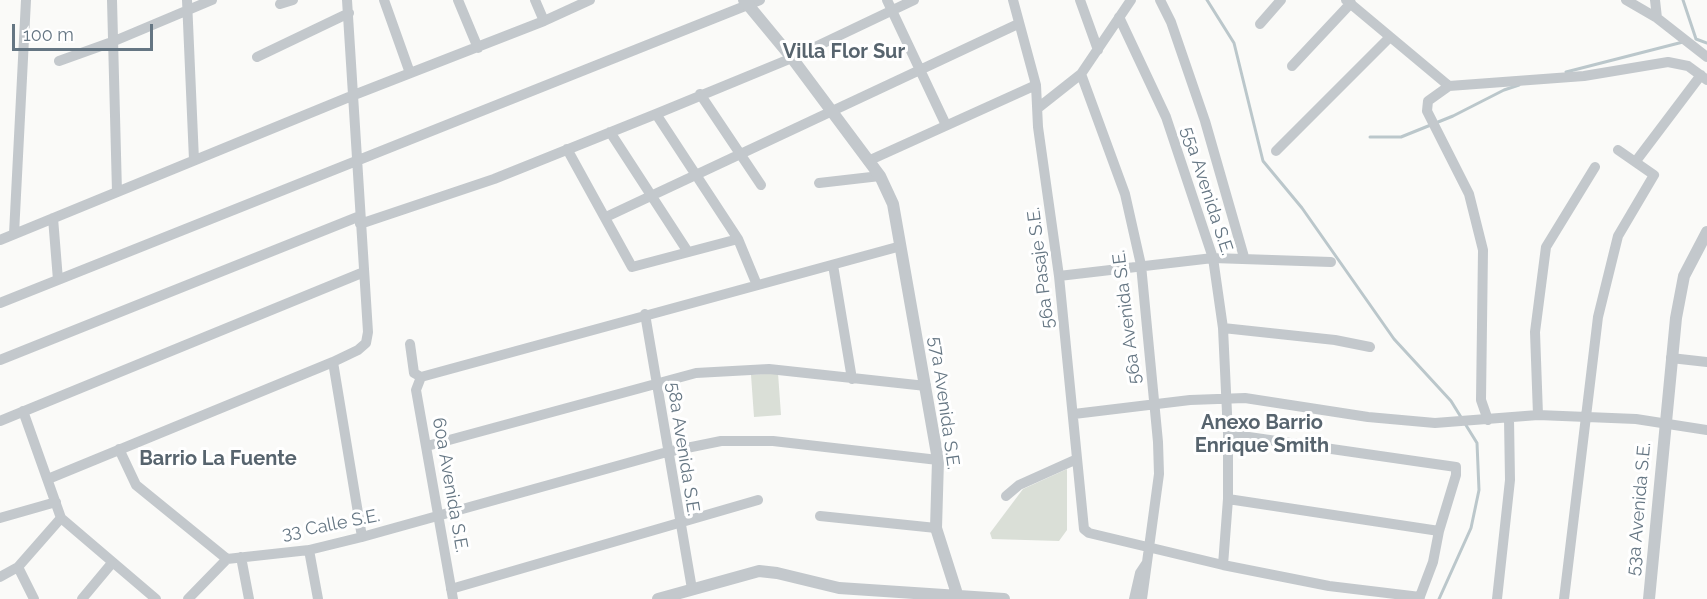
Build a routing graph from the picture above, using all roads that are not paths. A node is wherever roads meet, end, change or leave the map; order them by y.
1 (26, 0) edge
2 (112, 0) edge
3 (186, 0) edge
4 (212, 0) edge
5 (293, 0) edge
6 (347, 0) edge
7 (384, 0) edge
8 (458, 0) edge
9 (535, 0) edge
10 (590, 0) edge
11 (760, 0) edge
12 (887, 0) edge
13 (914, 0) edge
14 (1012, 0) edge
15 (1080, 0) edge
16 (1131, 0) edge
17 (1160, 0) edge
18 (1281, 0) edge
19 (1626, 0) edge
20 (1655, 0) edge
21 (1348, 2) edge
22 (746, 3) edge
23 (280, 4) dead end
24 (892, 11) junction
25 (187, 12) junction
26 (349, 13) junction
27 (1119, 17) junction
28 (1657, 18) junction
29 (544, 21) junction
30 (1018, 24) junction
31 (1260, 24) dead end
32 (1390, 37) junction
33 (112, 42) junction
34 (478, 48) junction
35 (1098, 50) junction
36 (257, 57) dead end
37 (1707, 57) edge
38 (792, 58) junction
39 (59, 60) dead end
40 (1292, 66) dead end
41 (918, 69) junction
42 (410, 73) junction
43 (1081, 74) junction
44 (1704, 77) edge
45 (1036, 85) junction
46 (1449, 86) junction
47 (700, 94) junction
48 (354, 95) junction
49 (1038, 108) junction
50 (831, 110) junction
51 (656, 114) junction
52 (946, 125) junction
53 (610, 132) junction
54 (567, 149) junction
55 (1618, 150) dead end
56 (1276, 151) dead end
57 (740, 153) junction
58 (194, 160) junction
59 (357, 160) junction
60 (868, 161) junction
61 (1636, 161) junction
62 (1595, 167) dead end
63 (696, 173) junction
64 (880, 176) junction
65 (819, 183) dead end
66 (761, 185) dead end
67 (117, 192) junction
68 (652, 195) junction
69 (606, 217) junction
70 (53, 218) junction
71 (360, 220) junction
72 (1707, 232) edge
73 (14, 234) junction
74 (738, 239) junction
75 (0, 240) edge
76 (900, 246) junction
77 (688, 252) junction
78 (1244, 257) junction
79 (1213, 258) junction
80 (1331, 262) dead end
81 (833, 265) junction
82 (1140, 266) junction
83 (364, 272) junction
84 (1059, 276) junction
85 (58, 280) junction
86 (757, 285) junction
87 (0, 303) edge
88 (645, 314) junction
89 (1223, 328) junction
90 (410, 344) dead end
91 (1370, 347) dead end
92 (1671, 358) junction
93 (0, 360) edge
94 (333, 362) junction
95 (1707, 362) edge
96 (421, 377) junction
97 (852, 379) junction
98 (656, 382) junction
99 (926, 386) junction
100 (1225, 398) junction
101 (1154, 404) junction
102 (23, 411) junction
103 (1074, 414) junction
104 (1538, 415) junction
105 (1587, 418) junction
106 (1486, 420) junction
107 (1509, 420) junction
108 (0, 421) edge
109 (1665, 423) junction
110 (1707, 430) edge
111 (1228, 434) junction
112 (427, 446) junction
113 (118, 449) junction
114 (666, 453) junction
115 (1077, 459) junction
116 (938, 460) junction
117 (48, 478) junction
118 (1006, 496) dead end
119 (1228, 499) junction
120 (758, 501) dead end
121 (56, 502) junction
122 (820, 516) dead end
123 (0, 518) edge
124 (61, 518) junction
125 (440, 518) junction
126 (679, 524) junction
127 (936, 528) junction
128 (1439, 531) junction
129 (362, 537) junction
130 (1149, 548) junction
131 (309, 550) junction
132 (241, 558) junction
133 (227, 559) junction
134 (112, 563) junction
135 (1146, 564) junction
136 (1222, 565) junction
137 (18, 567) junction
138 (0, 578) edge
139 (692, 589) junction
140 (452, 594) edge
141 (958, 598) edge
142 (1420, 598) edge
143 (34, 599) edge
144 (82, 599) edge
145 (156, 599) edge
146 (188, 599) edge
147 (249, 599) edge
148 (318, 599) edge
149 (658, 599) edge
150 (1004, 599) edge
151 (1134, 599) edge
152 (1142, 599) edge
153 (1497, 599) edge
154 (1564, 599) edge
155 (1649, 599) edge

1 - 73 street
2 - 33 street
3 - 25 street
4 - 25 street
5 - 23 street
6 - 26 street
7 - 42 street
8 - 34 street
9 - 29 street
10 - 29 street
11 - 22 street
12 - 24 street
13 - 24 street
14 - 30 street, 56a Pasaje S.E.
15 - 35 street
16 - 27 street
17 - 78 street
18 - 31 street
19 - 28 street
20 - 28 street
21 - 32 street
21 - 40 street
22 - 38 street, 57a Avenida S.E.
22 - 59 street
24 - 38 street
24 - 41 street
25 - 33 street
25 - 58 street
26 - 36 street
26 - 48 street
27 - 35 street
27 - 79 street, 55a Avenida S.E.
28 - 37 street
29 - 34 street
30 - 41 street
30 - 45 street, 56a Pasaje S.E.
32 - 46 street
32 - 56 street
33 - 39 street
33 - 67 street
34 - 42 street
35 - 43 street
38 - 47 street
38 - 50 street, 57a Avenida S.E.
41 - 50 street
41 - 52 street
42 - 48 street
43 - 49 street
43 - 82 street, 56a Avenida S.E.
44 - 46 street
44 - 61 street
45 - 49 street, 56a Pasaje S.E.
45 - 52 street
46 - 106 street
47 - 51 street
47 - 57 street
48 - 58 street
48 - 59 street
49 - 84 street, 56a Pasaje S.E.
50 - 57 street
50 - 60 street, 57a Avenida S.E.
51 - 53 street
51 - 63 street
52 - 60 street
53 - 54 street
53 - 68 street
54 - 69 street
54 - 71 street
55 - 61 street
57 - 63 street
57 - 66 street
58 - 67 street
59 - 71 street
59 - 85 street
60 - 64 street, 57a Avenida S.E.
61 - 105 street
62 - 104 street
63 - 68 street
63 - 74 street
64 - 65 street
64 - 76 street, 57a Avenida S.E.
67 - 70 street
68 - 69 street
68 - 77 street
69 - 77 street
70 - 73 street
70 - 85 street
71 - 83 street
71 - 93 street
72 - 92 street, 53a Avenida S.E.
73 - 75 street
74 - 77 street
74 - 86 street
76 - 81 street
76 - 99 street, 57a Avenida S.E.
78 - 79 street
78 - 80 street
79 - 82 street
79 - 89 street, 55a Avenida S.E.
81 - 86 street
81 - 97 street
82 - 84 street
82 - 101 street, 56a Avenida S.E.
83 - 94 street
83 - 102 street
84 - 103 street, 56a Pasaje S.E.
85 - 87 street
86 - 88 street
88 - 96 street
88 - 98 street, 58a Avenida S.E.
89 - 91 street
89 - 100 street, 55a Avenida S.E.
90 - 96 street
92 - 95 street
92 - 109 street, 53a Avenida S.E.
94 - 113 street
94 - 129 street
96 - 112 street, 60a Avenida S.E.
97 - 98 street
97 - 99 street
98 - 112 street
98 - 114 street, 58a Avenida S.E.
99 - 116 street, 57a Avenida S.E.
100 - 101 street
100 - 106 street
100 - 111 street, 55a Avenida S.E.
101 - 103 street
101 - 130 street, 56a Avenida S.E.
102 - 108 street
102 - 117 street
103 - 115 street, 56a Pasaje S.E.
104 - 105 street
104 - 107 street
105 - 109 street
105 - 154 street
106 - 107 street
107 - 153 street
109 - 110 street
109 - 155 street, 53a Avenida S.E.
111 - 119 street, 55a Avenida S.E.
111 - 128 street
112 - 125 street, 60a Avenida S.E.
113 - 117 street
113 - 133 street
114 - 116 street, 33 Calle S.E.
114 - 125 street, 33 Calle S.E.
114 - 126 street, 58a Avenida S.E.
115 - 118 street
115 - 130 street, 56a Pasaje S.E.
116 - 127 street, 57a Avenida S.E.
117 - 121 street
119 - 128 street
119 - 136 street, 55a Avenida S.E.
120 - 126 street
121 - 123 street
121 - 124 street
122 - 127 street
124 - 134 street
124 - 137 street
125 - 129 street, 33 Calle S.E.
125 - 140 street, 60a Avenida S.E.
126 - 139 street, 58a Avenida S.E.
126 - 140 street
127 - 141 street, 57a Avenida S.E.
128 - 142 street
129 - 131 street, 33 Calle S.E.
130 - 135 street, 56a Avenida S.E.
130 - 136 street
131 - 132 street, 33 Calle S.E.
131 - 148 street
132 - 133 street, 33 Calle S.E.
132 - 147 street
133 - 146 street
134 - 144 street
134 - 145 street
135 - 151 street, 56a Avenida S.E.
135 - 152 street, 56a Avenida S.E.
136 - 142 street
137 - 138 street
137 - 143 street
139 - 141 street
139 - 149 street
141 - 150 street

